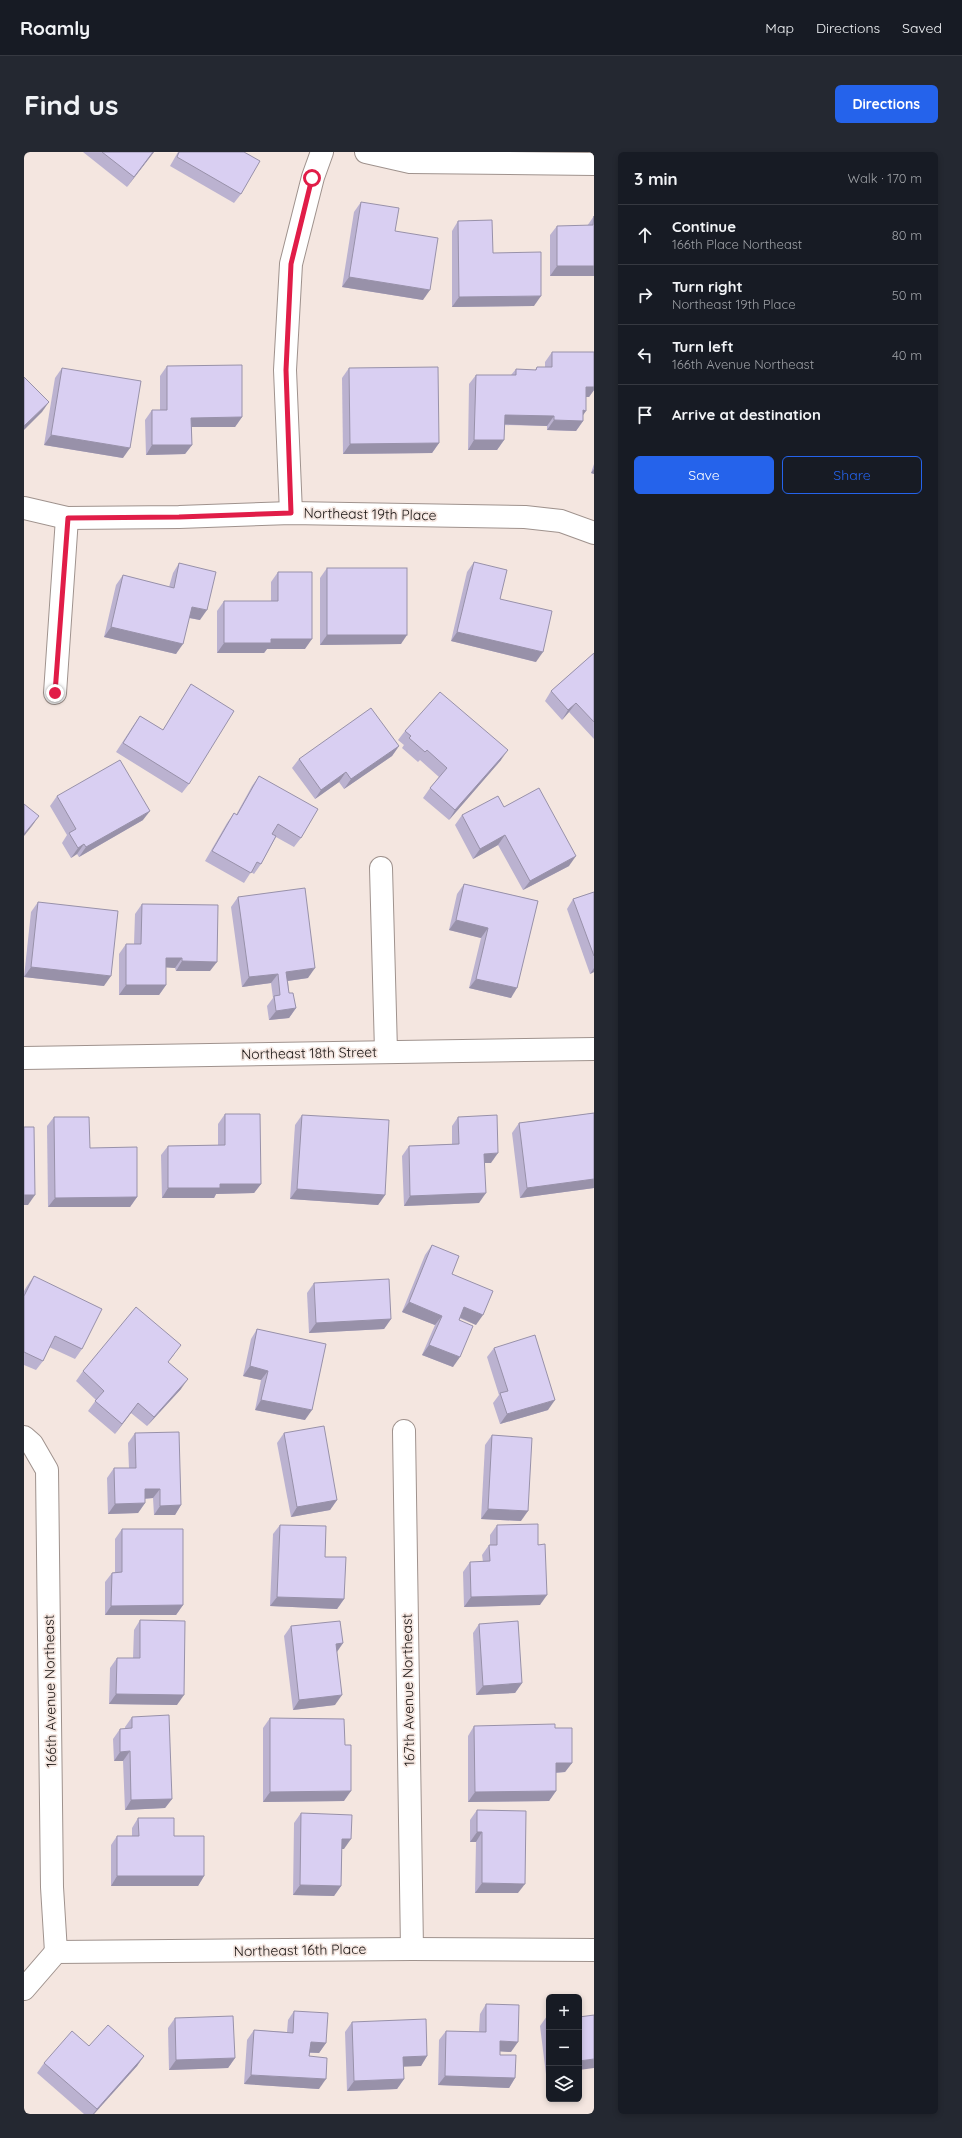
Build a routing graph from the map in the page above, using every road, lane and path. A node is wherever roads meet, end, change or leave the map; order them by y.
1 (322, 152) edge
2 (366, 152) edge
3 (519, 158) edge
4 (594, 164) edge
5 (24, 508) edge
6 (291, 513) junction
7 (68, 518) junction
8 (594, 533) edge
9 (55, 693) dead end
10 (381, 868) dead end
11 (594, 1049) edge
12 (386, 1052) junction
13 (24, 1058) edge
14 (404, 1432) dead end
15 (24, 1437) edge
16 (412, 1949) junction
17 (594, 1950) edge
18 (56, 1952) junction
19 (24, 1989) edge

1 - 6 street
2 - 3 street
3 - 4 street
5 - 7 street, Northeast 19th Place
6 - 7 street, Northeast 19th Place
6 - 8 street, Northeast 19th Place
7 - 9 street
10 - 12 street
11 - 12 street, Northeast 18th Street
12 - 13 street, Northeast 18th Street
14 - 16 street, 167th Avenue Northeast
15 - 18 street, 166th Avenue Northeast
16 - 17 street, Northeast 16th Place
16 - 18 street, Northeast 16th Place
18 - 19 street

